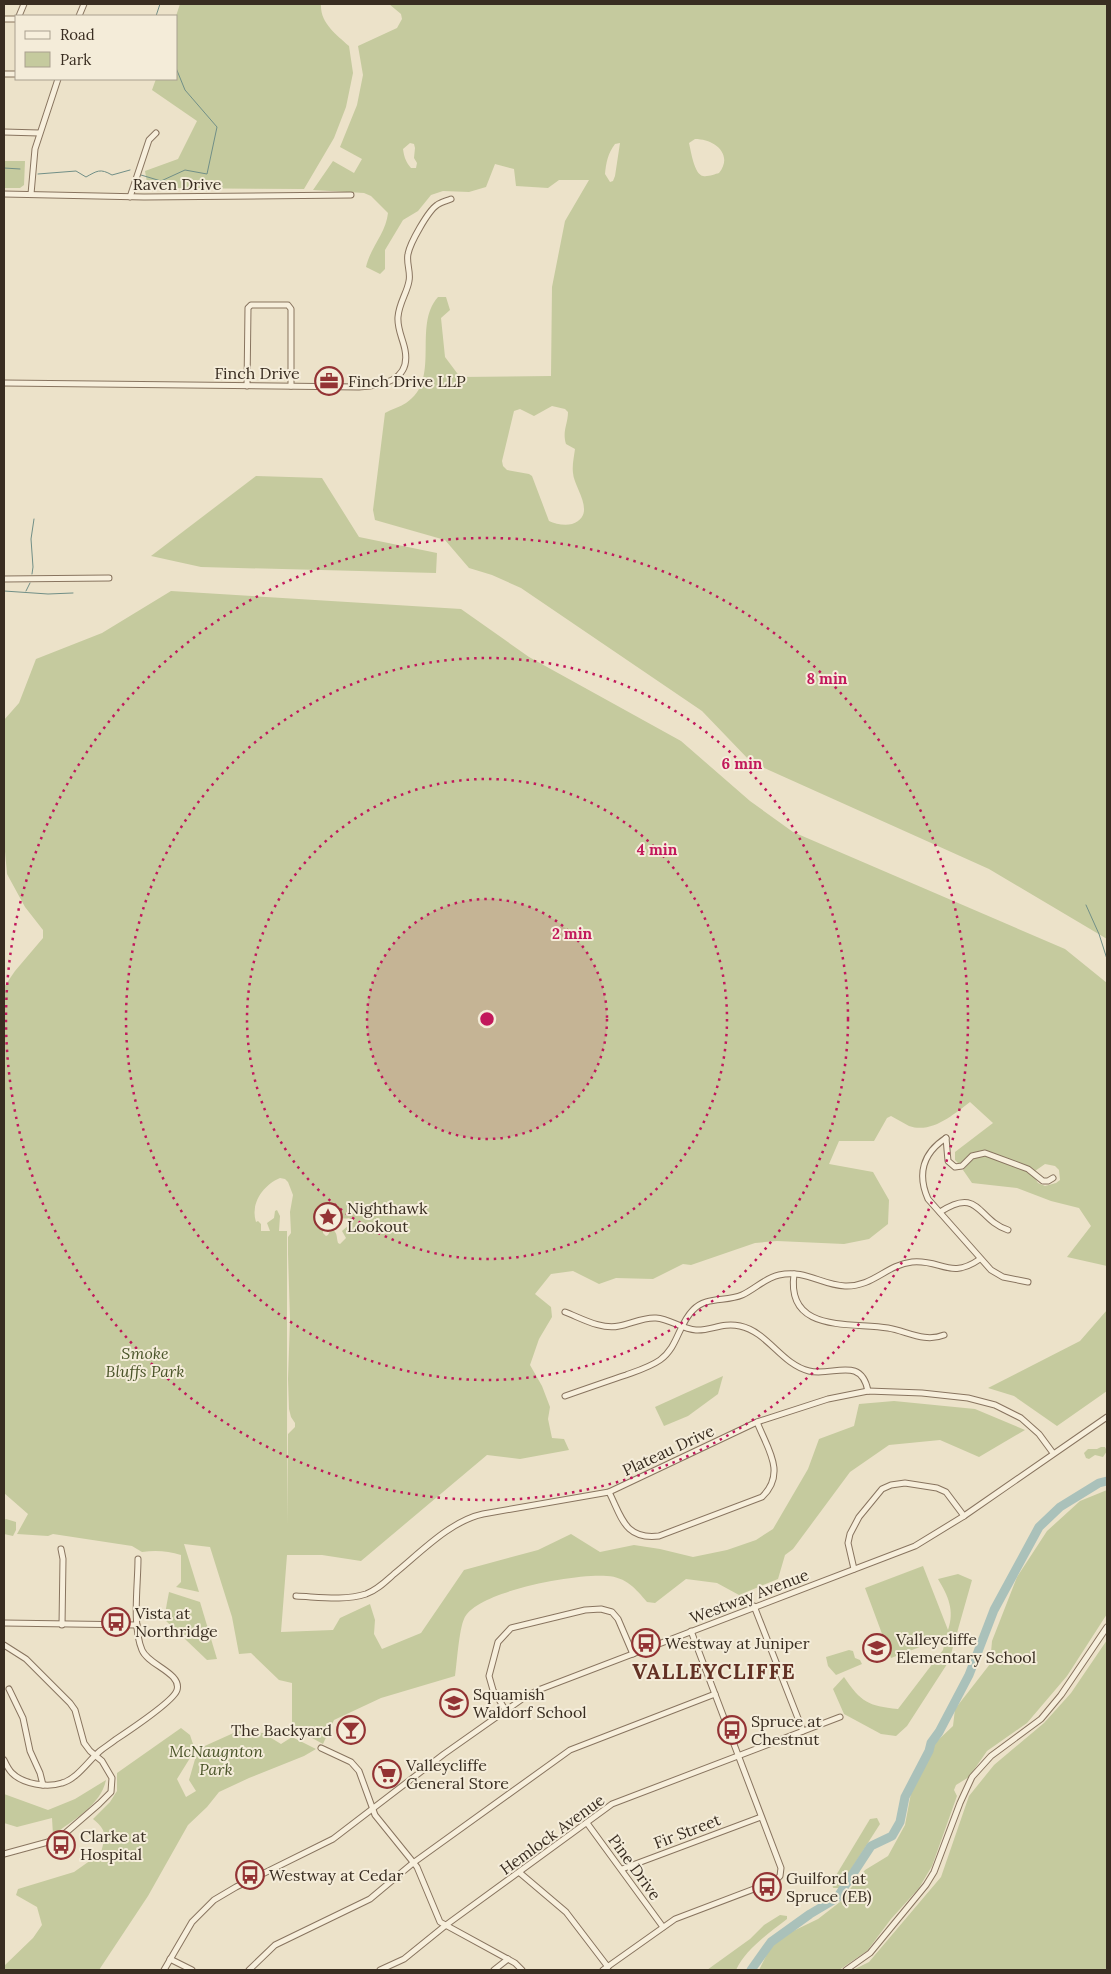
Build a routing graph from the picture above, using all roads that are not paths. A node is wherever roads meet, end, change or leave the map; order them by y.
1 (58, 80) edge
2 (4, 132) edge
3 (39, 133) junction
4 (156, 133) dead end
5 (4, 194) edge
6 (31, 194) junction
7 (351, 195) dead end
8 (130, 196) junction
9 (451, 200) dead end
10 (4, 383) edge
11 (247, 386) junction
12 (291, 386) junction
13 (109, 578) dead end
14 (4, 579) edge
15 (1052, 1178) dead end
16 (940, 1212) junction
17 (1008, 1230) dead end
18 (980, 1259) junction
19 (794, 1274) junction
20 (1028, 1282) dead end
21 (565, 1312) dead end
22 (683, 1326) junction
23 (944, 1335) dead end
24 (868, 1391) junction
25 (565, 1396) dead end
26 (1107, 1417) edge
27 (756, 1422) junction
28 (1053, 1453) junction
29 (609, 1492) junction
30 (964, 1516) junction
31 (61, 1549) dead end
32 (138, 1559) dead end
33 (854, 1570) junction
34 (296, 1596) dead end
35 (754, 1606) junction
36 (4, 1623) edge
37 (62, 1625) junction
38 (137, 1625) junction
39 (1107, 1627) edge
40 (691, 1631) junction
41 (4, 1644) edge
42 (633, 1654) junction
43 (9, 1689) dead end
44 (714, 1694) junction
45 (506, 1711) junction
46 (840, 1717) dead end
47 (803, 1731) junction
48 (321, 1748) dead end
49 (95, 1755) junction
50 (739, 1756) junction
51 (4, 1760) edge
52 (42, 1785) junction
53 (372, 1809) junction
54 (761, 1816) junction
55 (587, 1823) junction
56 (4, 1854) edge
57 (413, 1863) junction
58 (622, 1869) junction
59 (520, 1873) junction
60 (446, 1926) junction
61 (663, 1927) junction
62 (170, 1959) junction
63 (508, 1959) junction
64 (606, 1969) edge
65 (164, 1970) edge
66 (192, 1970) edge
67 (249, 1970) edge
68 (380, 1970) edge
69 (494, 1970) edge
70 (522, 1970) edge
71 (846, 1970) edge

1 - 3 street
2 - 3 street
3 - 6 street
4 - 8 street
5 - 6 street, Raven Drive
6 - 8 street, Raven Drive
7 - 8 street, Raven Drive
9 - 12 street, Finch Drive
10 - 11 street, Finch Drive
11 - 12 street, Finch Drive
11 - 12 street
13 - 14 street
15 - 16 street
16 - 17 street
16 - 18 street
18 - 19 street
18 - 20 street
19 - 22 street
19 - 23 street
21 - 22 street
22 - 24 street
22 - 25 street
24 - 27 street, Plateau Drive
24 - 28 street, Plateau Drive
26 - 28 street, Westway Avenue
27 - 29 street, Plateau Drive
27 - 29 street
28 - 30 street, Westway Avenue
29 - 34 street, Plateau Drive
30 - 33 street, Westway Avenue
30 - 33 street
31 - 37 street
32 - 38 street
33 - 35 street, Westway Avenue
35 - 40 street, Westway Avenue
35 - 47 street
36 - 37 street
37 - 38 street
38 - 49 street
39 - 71 street
40 - 42 street, Westway Avenue
40 - 44 street
41 - 49 street
42 - 45 street, Westway Avenue
42 - 45 street
43 - 52 street
44 - 50 street
44 - 57 street
45 - 53 street, Westway Avenue
46 - 47 street, Hemlock Avenue
47 - 50 street, Hemlock Avenue
48 - 53 street
49 - 52 street
49 - 56 street
50 - 54 street
50 - 55 street, Hemlock Avenue
51 - 52 street
53 - 57 street
53 - 62 street, Westway Avenue
54 - 58 street, Fir Street
54 - 61 street
55 - 58 street, Pine Drive
55 - 59 street, Hemlock Avenue
57 - 60 street
57 - 67 street
58 - 61 street, Pine Drive
59 - 60 street, Hemlock Avenue
59 - 64 street
60 - 63 street
60 - 68 street, Hemlock Avenue
61 - 64 street
62 - 65 street, Westway Avenue
62 - 66 street
63 - 69 street
63 - 70 street

